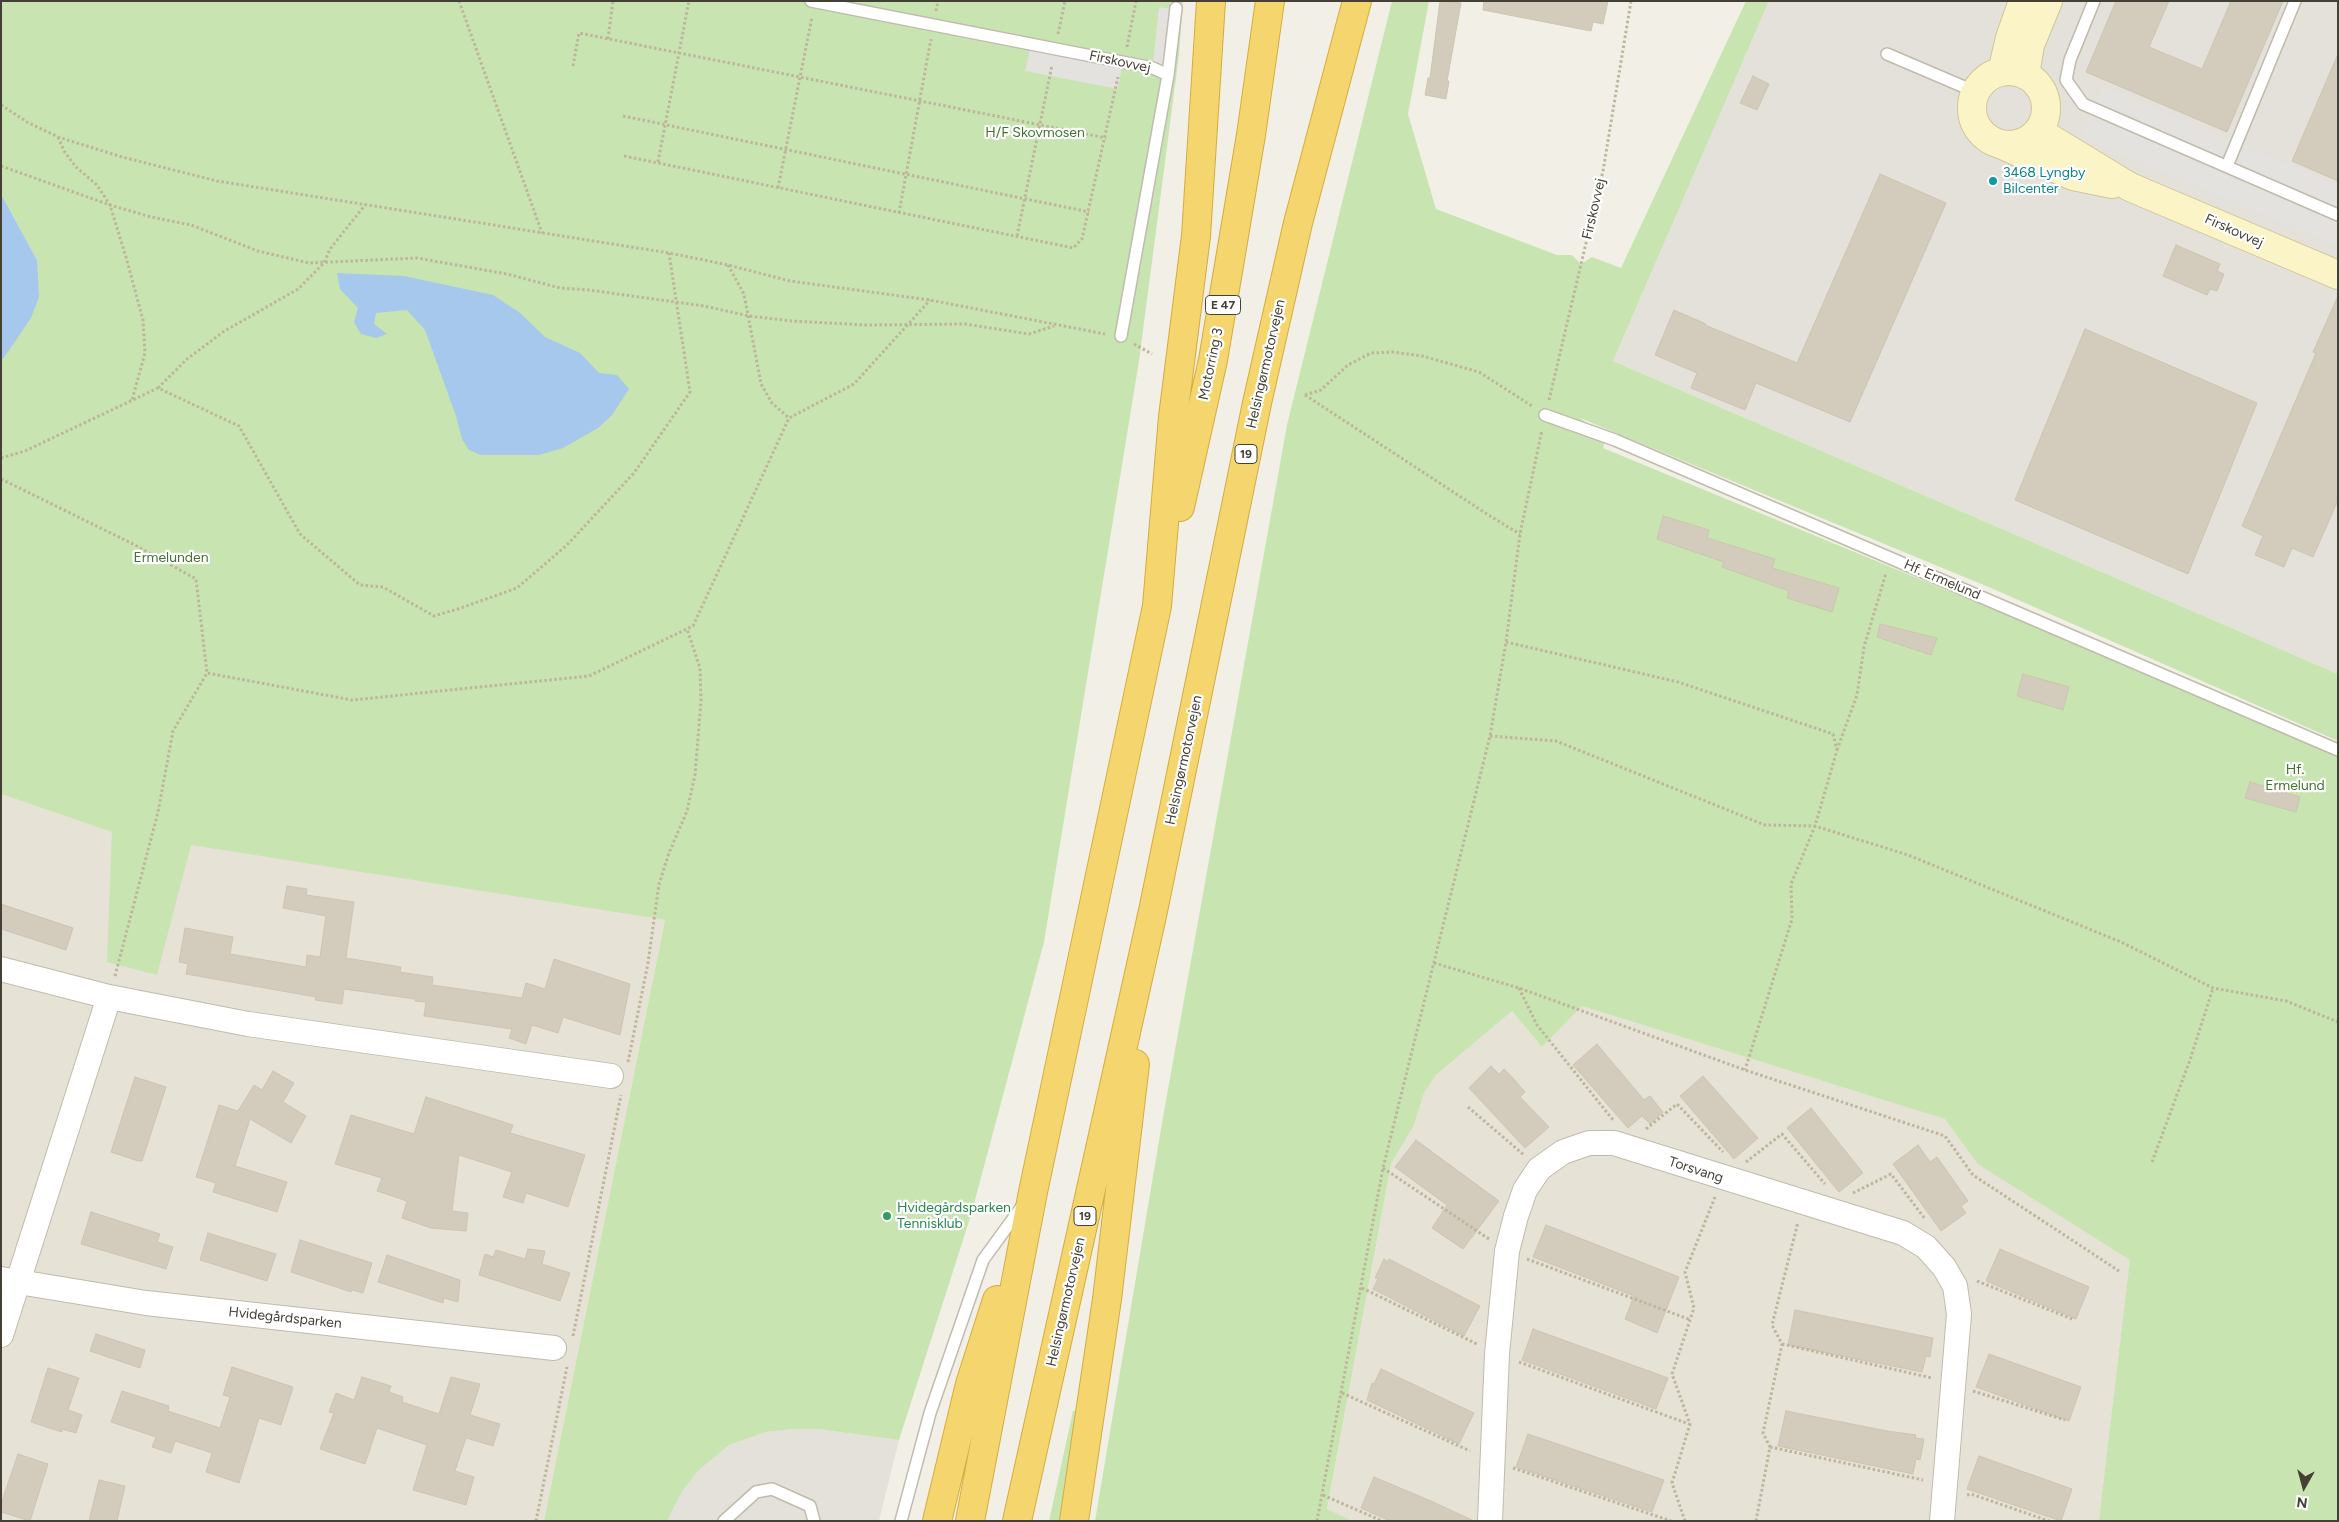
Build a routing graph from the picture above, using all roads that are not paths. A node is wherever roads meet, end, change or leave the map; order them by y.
1 (1211, 1) edge
2 (1270, 1) edge
3 (1358, 1) edge
4 (2023, 1) edge
5 (2048, 1) edge
6 (2094, 1) edge
7 (2295, 1) edge
8 (813, 2) edge
9 (1176, 8) dead end
10 (1887, 54) dead end
11 (2014, 73) junction
12 (1168, 75) junction
13 (1976, 92) junction
14 (2038, 131) junction
15 (1998, 143) junction
16 (2227, 166) junction
17 (2130, 187) junction
18 (2338, 214) edge
19 (2338, 275) edge
20 (1122, 336) road end
21 (1545, 415) road end
22 (1157, 606) junction
23 (2338, 750) edge
24 (1153, 911) junction
25 (1, 969) edge
26 (109, 997) junction
27 (620, 1077) road end
28 (1032, 1192) junction
29 (10, 1281) edge
30 (1, 1335) edge
31 (564, 1350) road end
32 (1944, 1502) edge
33 (724, 1521) edge
34 (814, 1521) edge
35 (901, 1521) edge
36 (937, 1521) edge
37 (970, 1521) edge
38 (1017, 1521) edge
39 (1074, 1521) edge
40 (1490, 1521) edge

1 - 22 highway
2 - 22 highway, Motorring 3 / E 47
3 - 24 highway, Helsingørmotorvejen / 19
4 - 11 street
5 - 11 street
6 - 16 lane
7 - 16 lane
8 - 12 lane, Firskovvej
9 - 12 lane
10 - 13 lane
11 - 13 street
11 - 14 street
12 - 20 lane, Firskovvej
13 - 15 street
14 - 15 street
14 - 17 street, Firskovvej
15 - 17 street, Firskovvej
16 - 18 lane
17 - 19 street, Firskovvej
21 - 23 lane, Hf. Ermelund
22 - 28 highway
24 - 38 highway, Helsingørmotorvejen / 19
24 - 39 highway
25 - 26 street
26 - 27 street
26 - 29 street
28 - 35 lane
28 - 36 highway
28 - 37 highway
29 - 30 street
29 - 31 street, Hvidegårdsparken
32 - 40 street, Torsvang
33 - 34 lane

